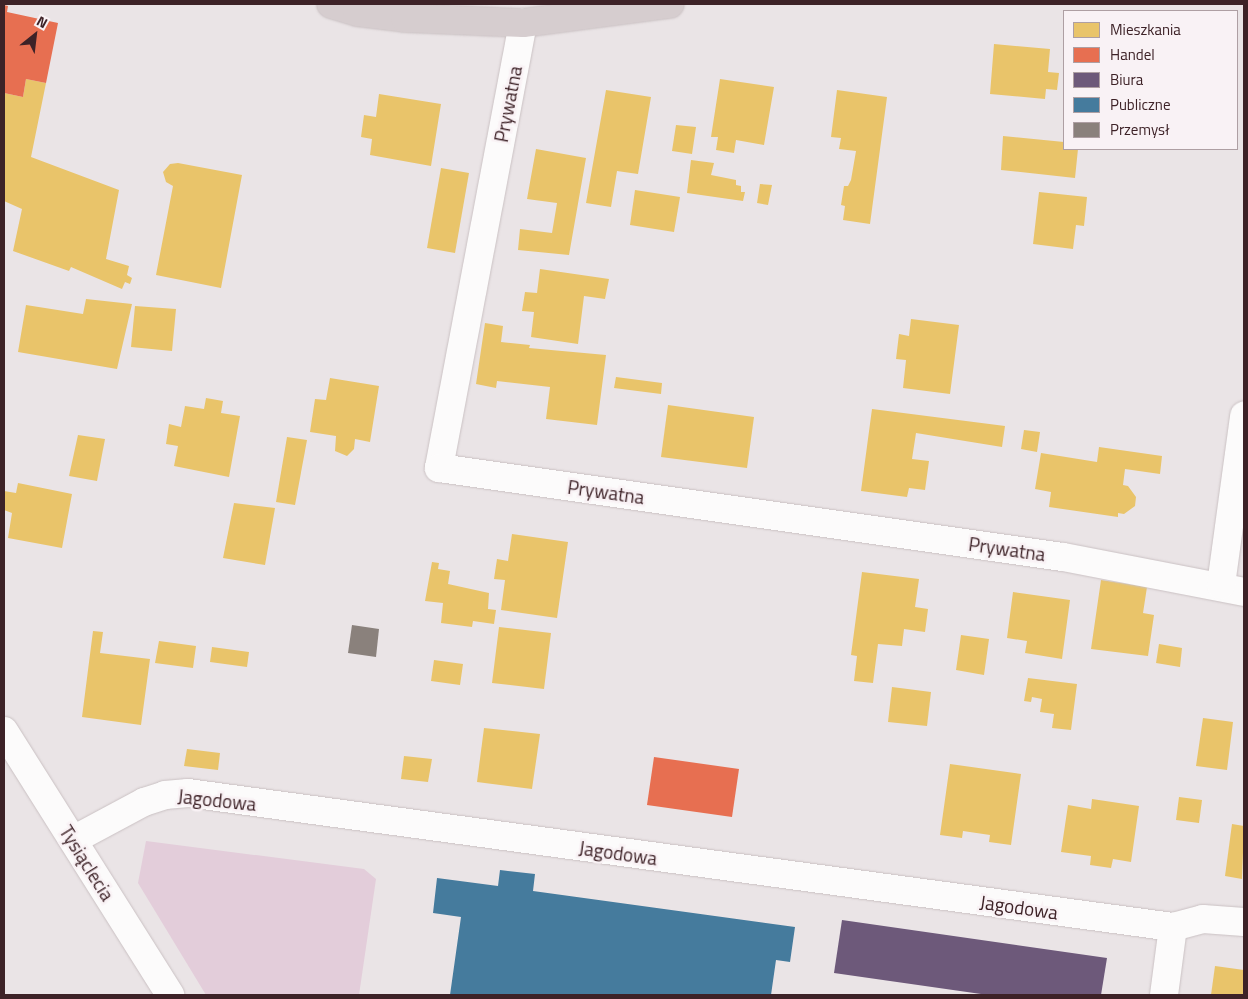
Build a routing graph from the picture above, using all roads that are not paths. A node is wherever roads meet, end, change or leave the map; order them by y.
1 (331, 4) edge
2 (670, 4) edge
3 (523, 23) junction
4 (1244, 416) edge
5 (1233, 588) edge
6 (4, 731) edge
7 (73, 840) junction
8 (1244, 922) edge
9 (1173, 927) junction
10 (170, 995) edge
11 (1164, 995) edge

1 - 3 main road
2 - 3 main road
3 - 5 street, Prywatna
4 - 5 street
6 - 7 street, Tysiąclecia
7 - 9 street, Jagodowa
7 - 10 street, Tysiąclecia
8 - 9 street
9 - 11 street

